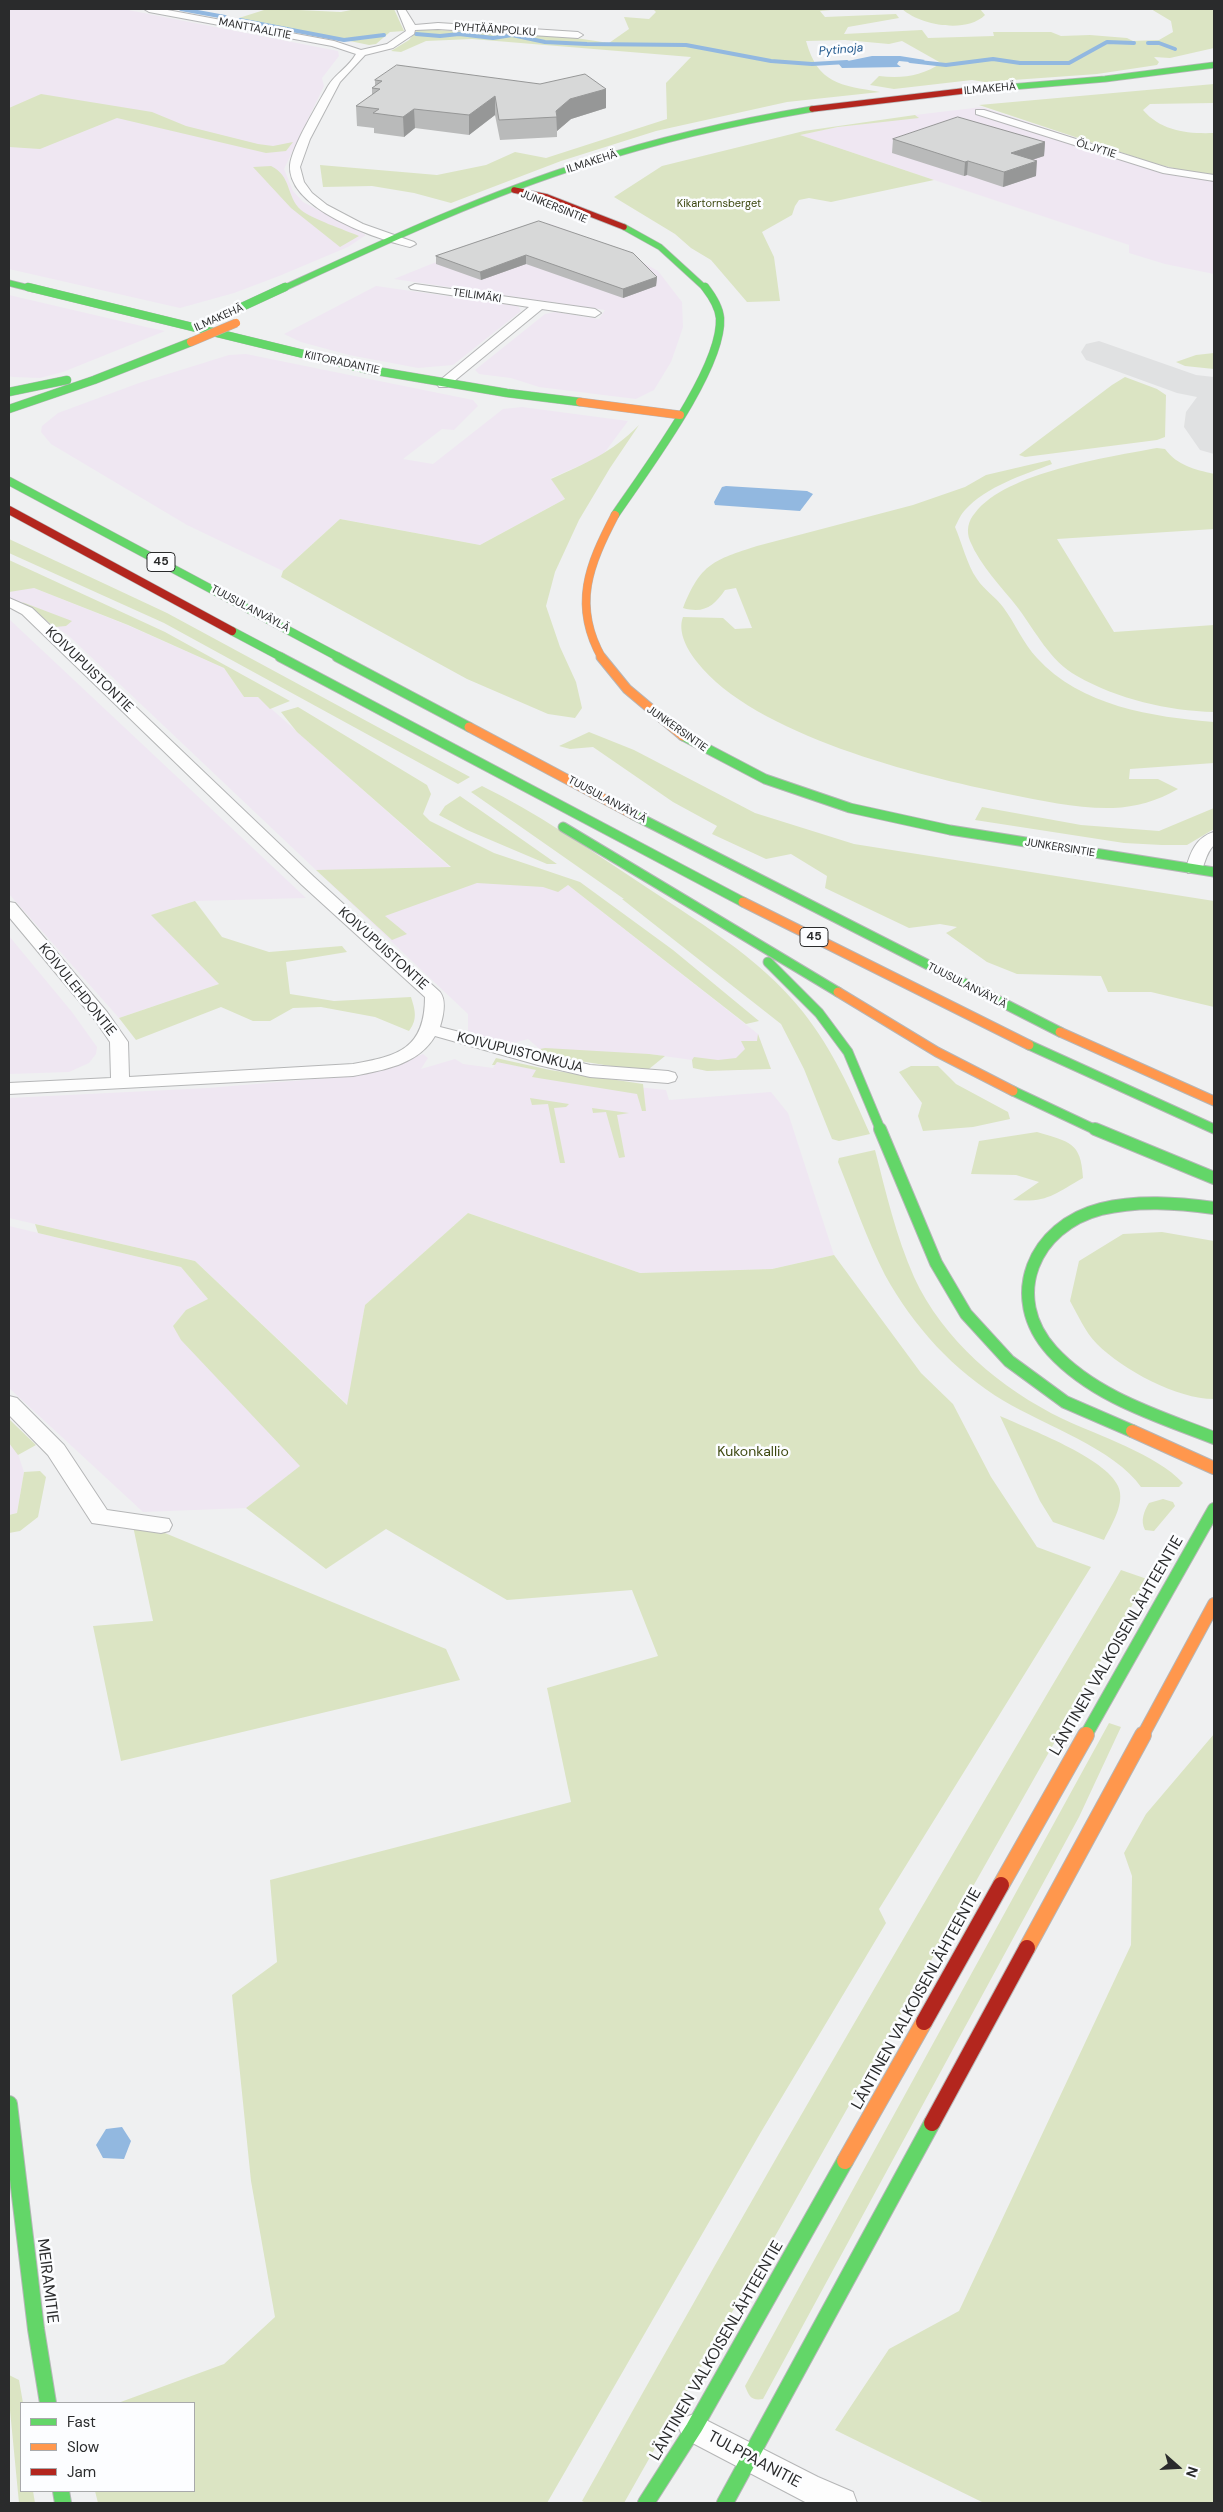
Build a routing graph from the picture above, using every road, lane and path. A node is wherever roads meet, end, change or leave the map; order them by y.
1 (149, 9) edge
2 (401, 9) edge
3 (411, 28) junction
4 (578, 35) dead end
5 (361, 53) junction
6 (1214, 65) edge
7 (1214, 73) edge
8 (980, 112) dead end
9 (1214, 178) edge
10 (523, 193) junction
11 (490, 210) dead end
12 (395, 239) junction
13 (414, 242) joint
14 (9, 283) edge
15 (415, 287) dead end
16 (281, 302) dead end
17 (540, 305) junction
18 (595, 313) dead end
19 (250, 317) dead end
20 (67, 380) junction
21 (443, 384) junction
22 (9, 392) edge
23 (9, 401) edge
24 (9, 409) edge
25 (680, 415) junction
26 (9, 481) edge
27 (9, 510) edge
28 (9, 602) edge
29 (420, 731) junction
30 (520, 798) dead end
31 (553, 820) dead end
32 (1214, 837) edge
33 (1194, 869) junction
34 (1214, 872) edge
35 (9, 907) edge
36 (724, 923) junction
37 (1026, 1017) junction
38 (432, 1030) junction
39 (1160, 1064) dead end
40 (668, 1077) dead end
41 (120, 1083) junction
42 (9, 1088) edge
43 (1214, 1101) edge
44 (1214, 1129) edge
45 (1214, 1178) edge
46 (1214, 1208) edge
47 (9, 1403) edge
48 (1166, 1418) junction
49 (1205, 1421) dead end
50 (1214, 1438) edge
51 (1214, 1468) edge
52 (1214, 1509) edge
53 (161, 1525) dead end
54 (1214, 1604) edge
55 (9, 2104) edge
56 (48, 2402) edge
57 (694, 2428) junction
58 (750, 2459) junction
59 (646, 2503) edge
60 (725, 2503) edge
61 (842, 2503) edge

1 - 5 street, MANTTAALITIE
2 - 3 street
3 - 4 street, PYHTÄÄNPOLKU
3 - 5 street
5 - 12 street
6 - 10 main road, ILMAKEHÄ
7 - 10 main road, ILMAKEHÄ
8 - 9 street, ÖLJYTIE
10 - 11 main road, ILMAKEHÄ
10 - 12 main road, ILMAKEHÄ
10 - 25 main road, JUNKERSINTIE
12 - 13 street
12 - 20 main road, ILMAKEHÄ
13 - 16 main road
14 - 21 main road, KIITORADANTIE
15 - 17 street, TEILIMÄKI
17 - 18 street, TEILIMÄKI
17 - 21 street
19 - 24 main road, ILMAKEHÄ, bridge
20 - 22 main road
20 - 23 main road, ILMAKEHÄ
21 - 25 main road, KIITORADANTIE
25 - 33 main road, JUNKERSINTIE
26 - 37 main road, TUUSULANVÄYLÄ / 45
27 - 29 main road, TUUSULANVÄYLÄ / 45
28 - 38 street, KOIVUPUISTONTIE
29 - 30 main road
29 - 44 main road, TUUSULANVÄYLÄ / 45
31 - 36 main road
32 - 33 street
33 - 34 main road, JUNKERSINTIE
35 - 41 street, KOIVULEHDONTIE
36 - 45 main road
36 - 51 main road
37 - 39 main road
37 - 43 main road, TUUSULANVÄYLÄ / 45
38 - 40 street, KOIVUPUISTONKUJA
38 - 41 street
41 - 42 street
46 - 48 main road
47 - 53 street
48 - 49 main road
48 - 50 main road
52 - 57 main road, LÄNTINEN VALKOISENLÄHTEENTIE
54 - 58 main road
55 - 56 main road, MEIRAMITIE
57 - 58 street, TULPPAANITIE
57 - 59 main road, LÄNTINEN VALKOISENLÄHTEENTIE
58 - 60 main road
58 - 61 street, TULPPAANITIE

